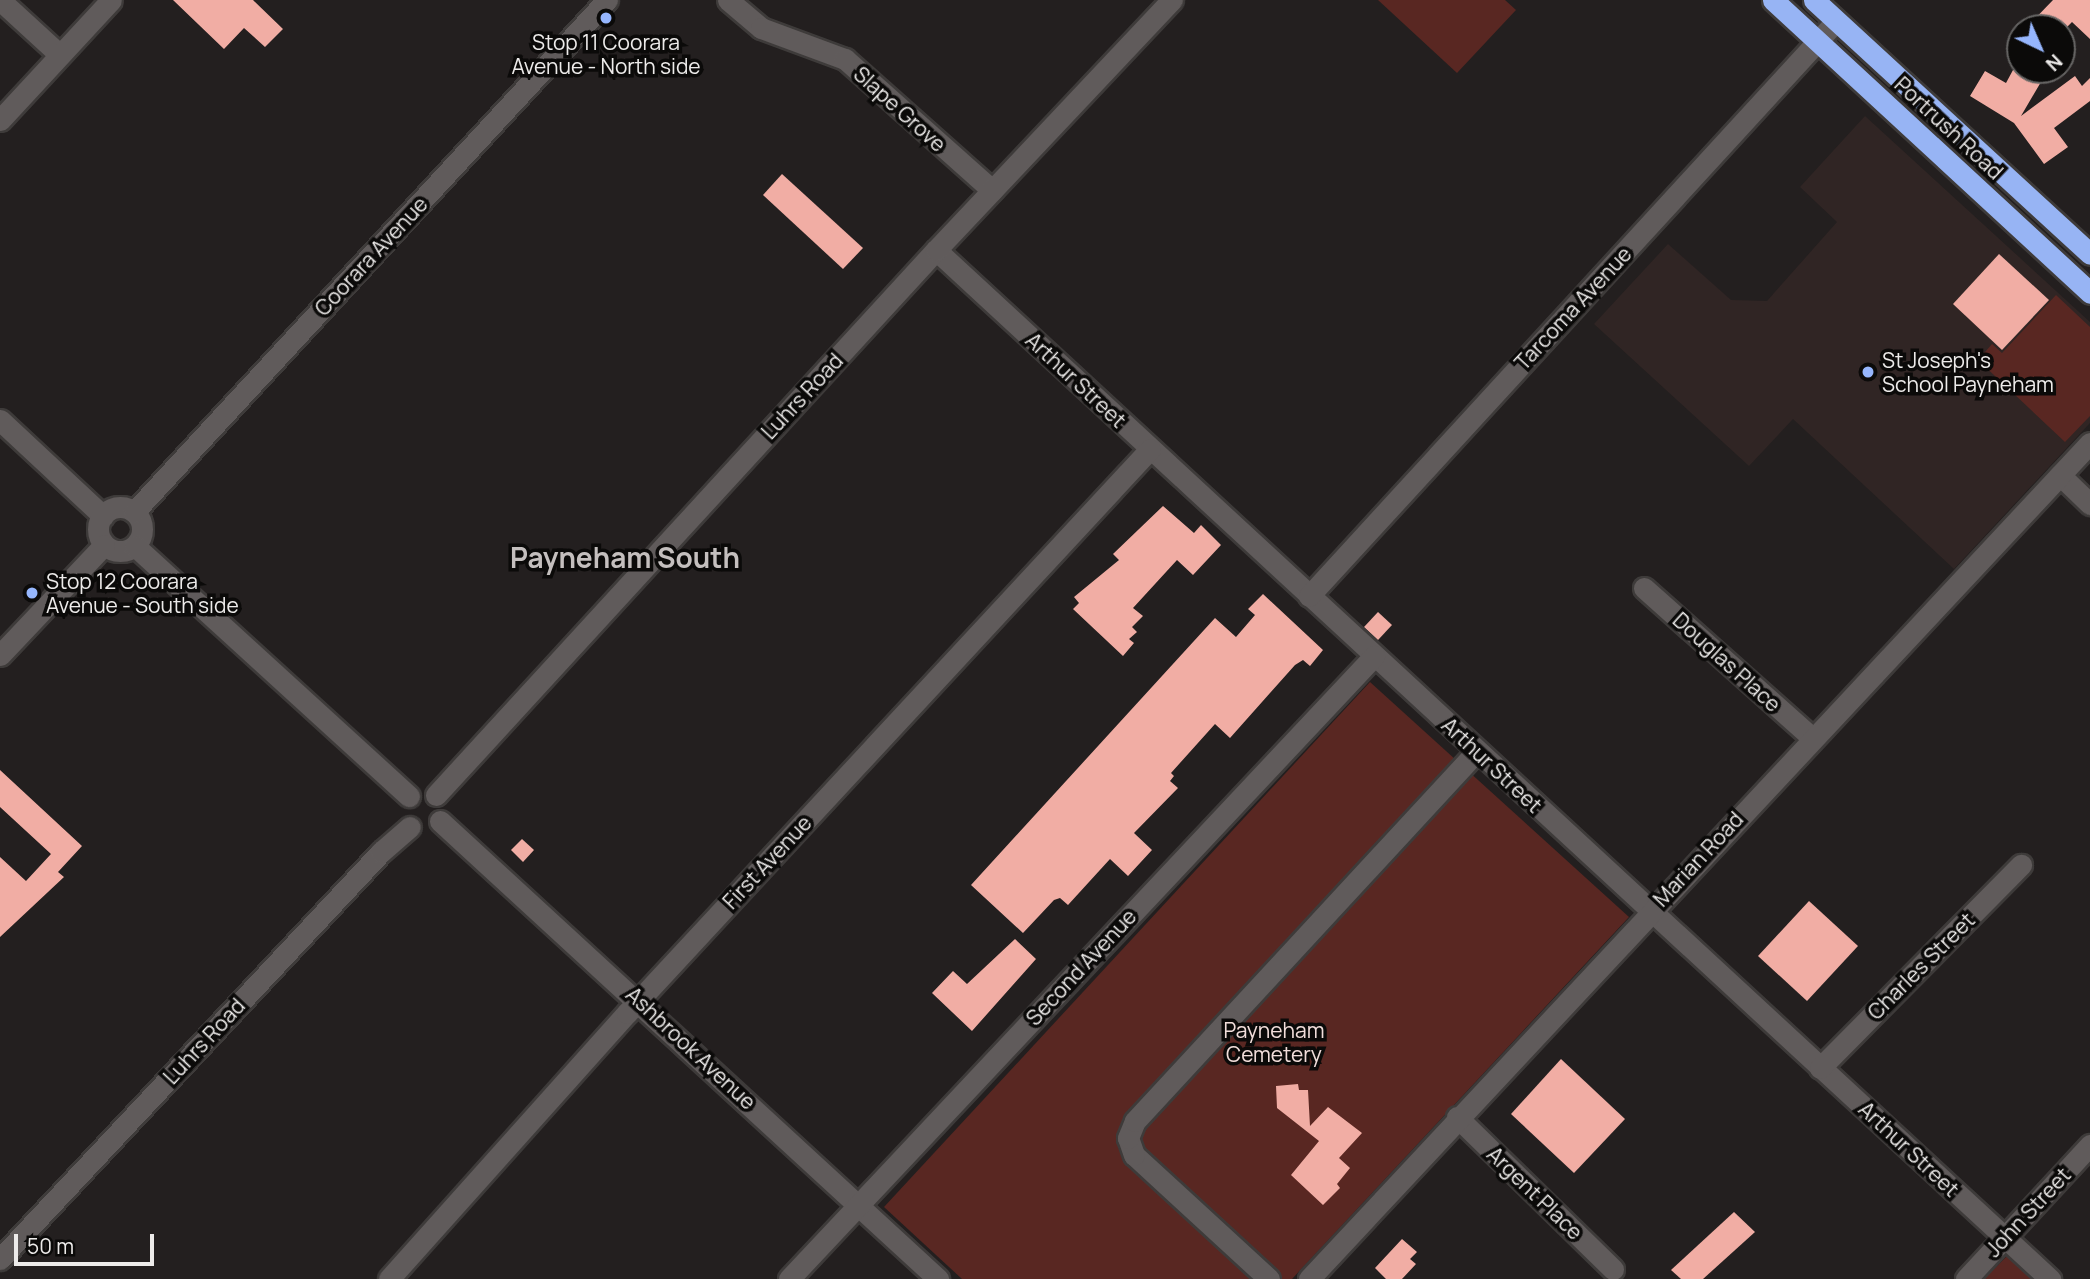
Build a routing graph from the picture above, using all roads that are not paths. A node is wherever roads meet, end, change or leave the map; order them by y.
1 (0, 0) edge
2 (111, 0) edge
3 (607, 0) edge
4 (728, 0) edge
5 (1172, 0) edge
6 (1773, 0) edge
7 (1814, 0) edge
8 (1836, 21) junction
9 (1818, 41) junction
10 (60, 55) junction
11 (0, 120) edge
12 (992, 190) junction
13 (936, 250) junction
14 (2090, 254) edge
15 (2090, 293) edge
16 (0, 420) edge
17 (2090, 443) edge
18 (1150, 449) junction
19 (2060, 475) junction
20 (2090, 503) edge
21 (134, 512) junction
22 (103, 516) junction
23 (104, 545) junction
24 (135, 546) junction
25 (1644, 588) dead end
26 (1309, 596) junction
27 (0, 655) edge
28 (1374, 656) junction
29 (1811, 737) junction
30 (1477, 751) junction
31 (436, 795) junction
32 (409, 796) junction
33 (440, 821) junction
34 (410, 827) junction
35 (2021, 864) dead end
36 (1650, 910) junction
37 (639, 1000) junction
38 (1820, 1068) junction
39 (1457, 1117) junction
40 (2090, 1145) edge
41 (858, 1204) junction
42 (2005, 1238) junction
43 (0, 1259) edge
44 (1613, 1269) dead end
45 (389, 1279) edge
46 (789, 1279) edge
47 (938, 1279) edge
48 (1269, 1279) edge
49 (1309, 1279) edge
50 (1966, 1279) edge
51 (2050, 1279) edge

1 - 10 street
2 - 10 street
3 - 21 street, Coorara Avenue
4 - 12 street, Slape Grove
5 - 12 street, Luhrs Road
6 - 9 highway, Portrush Road
7 - 8 highway, Portrush Road
8 - 9 street, Tarcoma Avenue
8 - 14 highway, Portrush Road
9 - 15 highway, Portrush Road
9 - 26 street, Tarcoma Avenue
10 - 11 street
12 - 13 street, Luhrs Road
13 - 18 street, Arthur Street
13 - 31 street, Luhrs Road
16 - 22 street
17 - 19 street, Marian Road
18 - 26 street, Arthur Street
18 - 37 street, First Avenue
19 - 20 street
19 - 29 street, Marian Road
21 - 22 street
21 - 24 street
22 - 23 street
23 - 24 street
23 - 27 street
24 - 32 street
25 - 29 street, Douglas Place
26 - 28 street, Arthur Street
28 - 30 street, Arthur Street
28 - 41 street, Second Avenue
29 - 36 street, Marian Road
30 - 36 street, Arthur Street
30 - 48 street
31 - 32 street
31 - 33 street
32 - 34 street
33 - 34 street
33 - 37 street, Ashbrook Avenue
34 - 43 street, Luhrs Road
35 - 38 street, Charles Street
36 - 38 street, Arthur Street
36 - 39 street, Marian Road
37 - 41 street, Ashbrook Avenue
37 - 45 street, First Avenue
38 - 42 street, Arthur Street
39 - 44 street, Argent Place
39 - 49 street, Marian Road
40 - 42 street, John Street
41 - 46 street, Second Avenue
41 - 47 street, Ashbrook Avenue
42 - 50 street, John Street
42 - 51 street, Arthur Street

